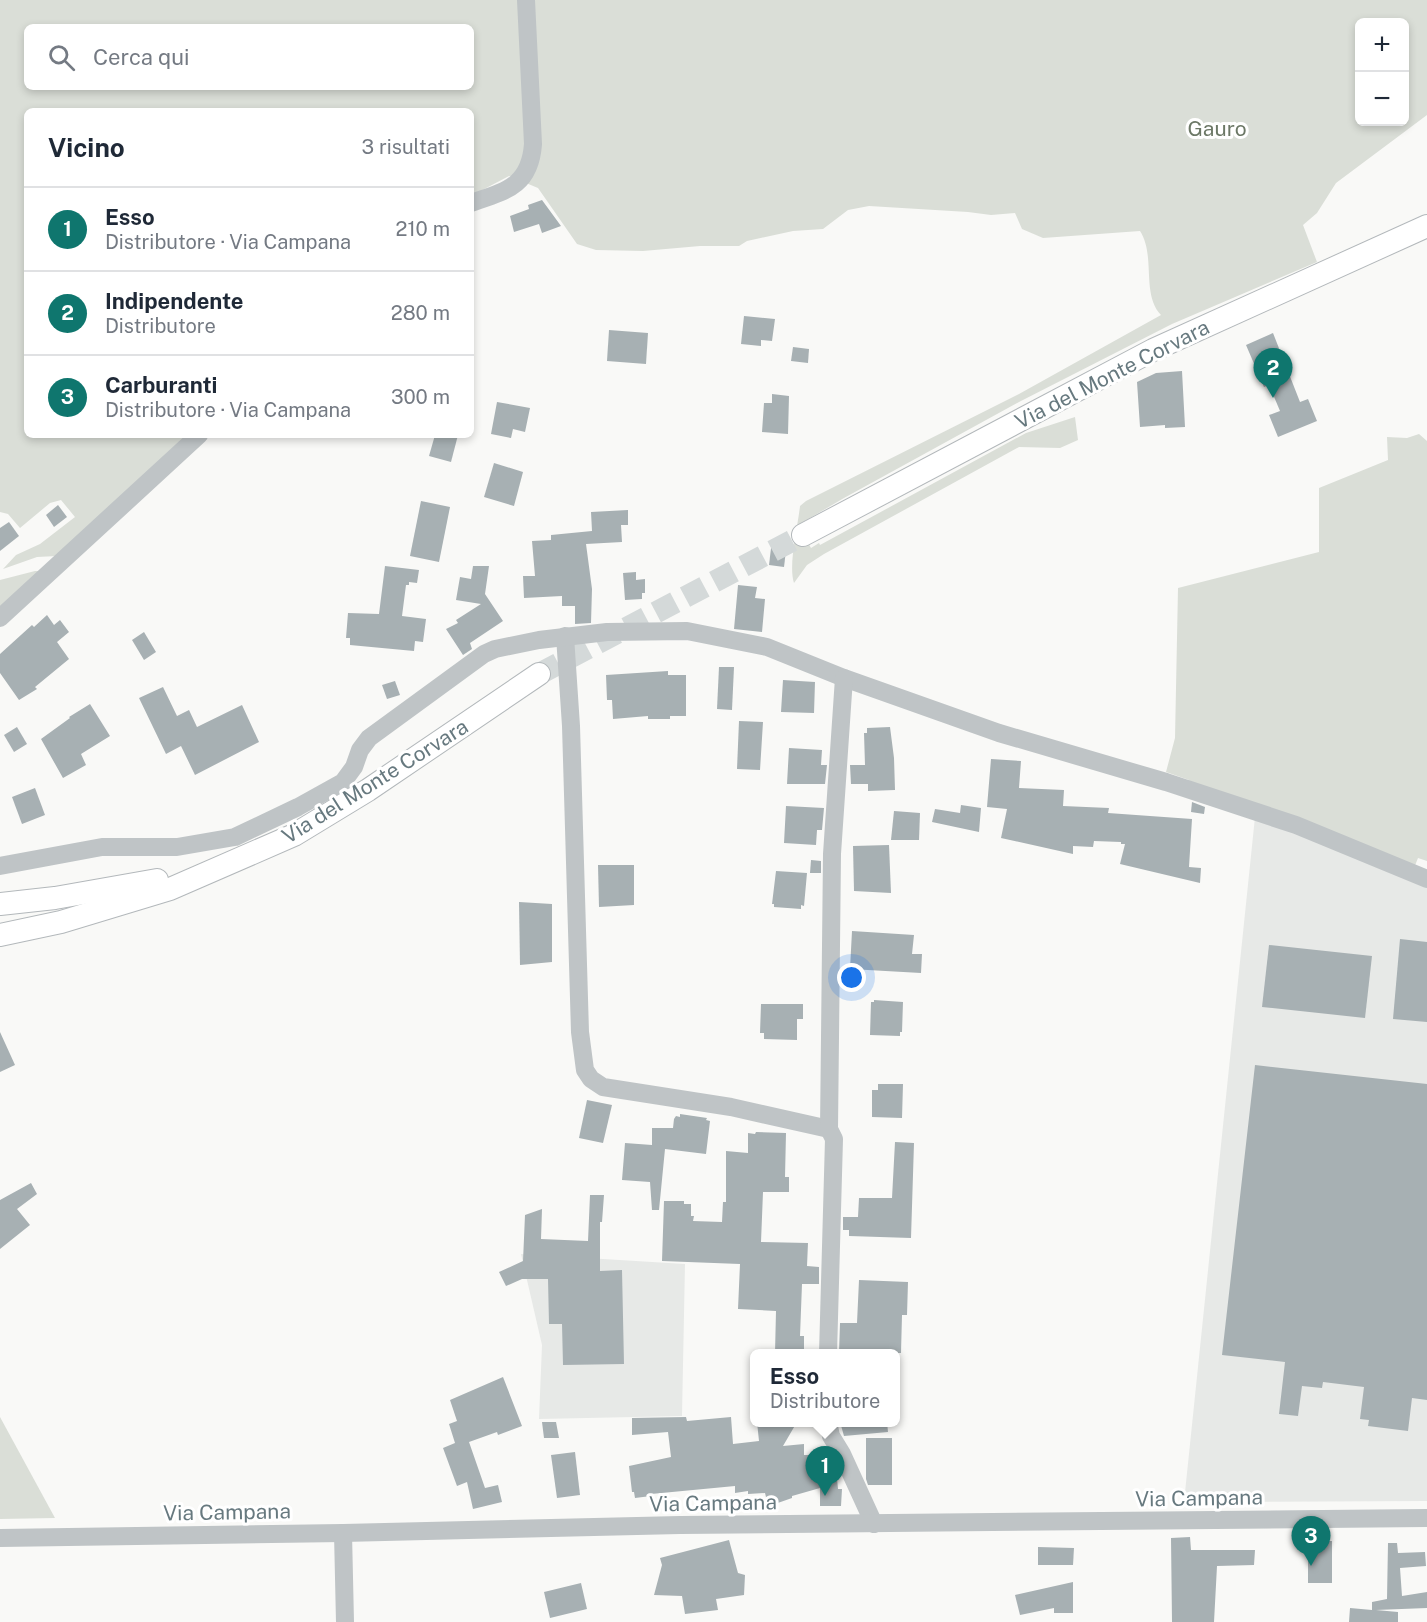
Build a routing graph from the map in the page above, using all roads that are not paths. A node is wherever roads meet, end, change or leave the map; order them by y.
1 (526, 0) edge
2 (474, 203) edge
3 (1427, 226) edge
4 (196, 438) edge
5 (803, 535) tunnel mouth
6 (0, 618) edge
7 (565, 636) junction
8 (539, 674) tunnel mouth
9 (844, 678) junction
10 (0, 866) edge
11 (203, 873) junction
12 (1427, 879) edge
13 (0, 904) edge
14 (0, 935) edge
15 (828, 1129) junction
16 (828, 1349) edge
17 (829, 1427) edge
18 (1427, 1518) edge
19 (874, 1524) junction
20 (343, 1533) junction
21 (0, 1538) edge
22 (345, 1622) edge

1 - 2 street
3 - 5 main road, Via del Monte Corvara
4 - 6 street
7 - 9 street
7 - 10 street
7 - 15 street
8 - 11 main road, Via del Monte Corvara
9 - 12 street
9 - 15 street
11 - 13 main road, Via del Monte Corvara
11 - 14 main road, Via del Monte Corvara
15 - 16 street
17 - 19 street
18 - 19 street, Via Campana
19 - 20 street, Via Campana
20 - 21 street, Via Campana
20 - 22 street

